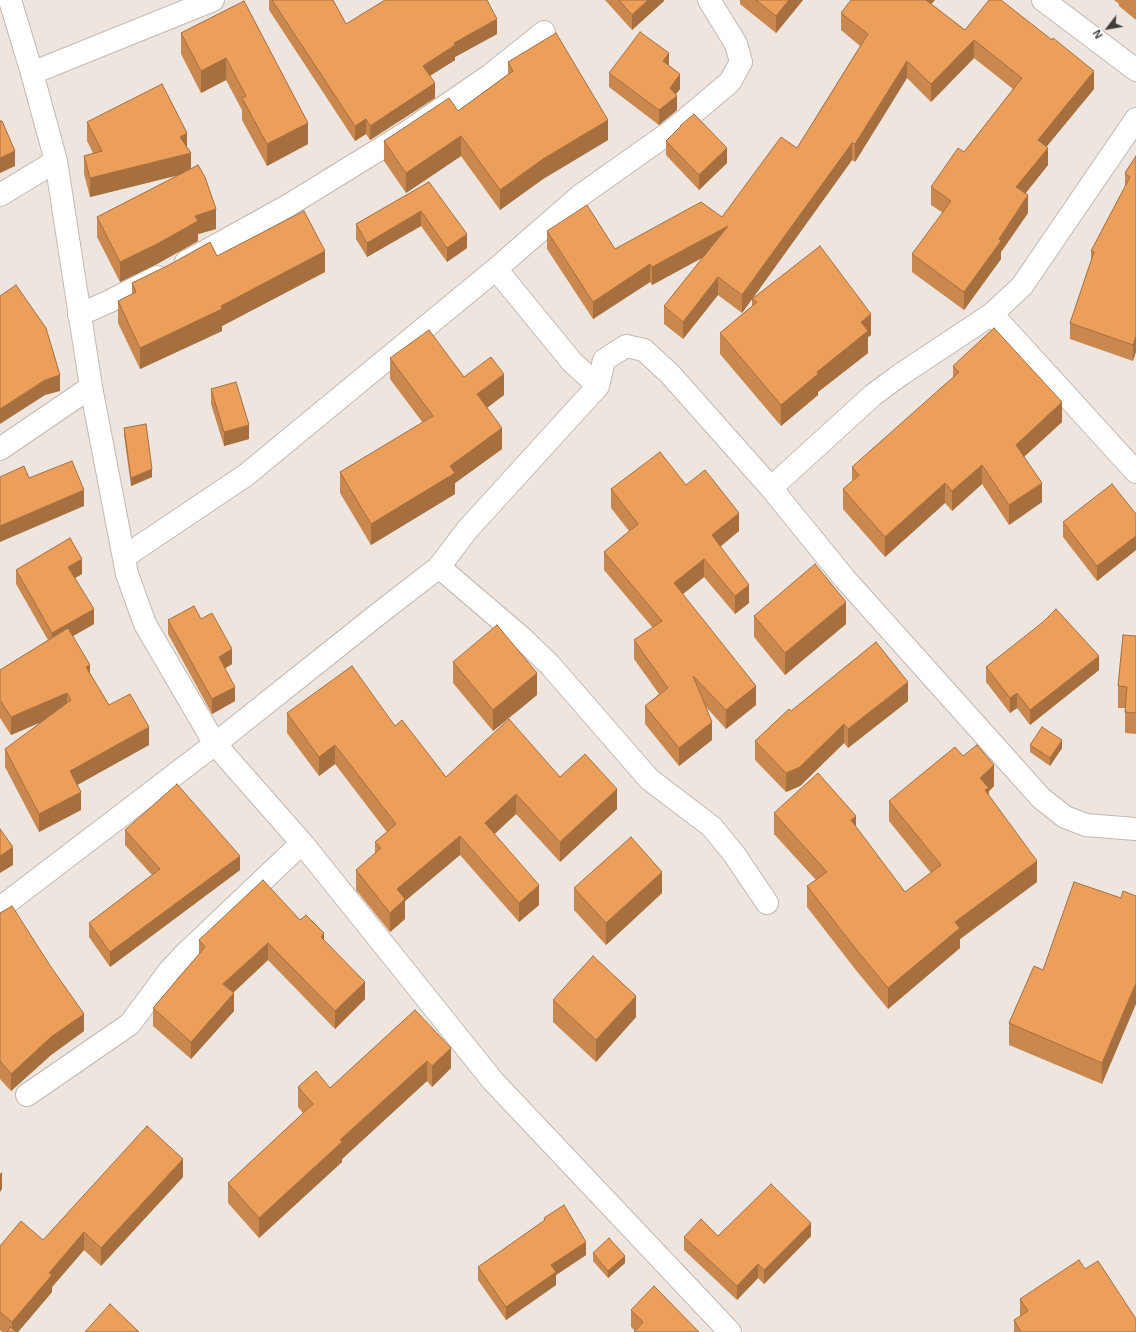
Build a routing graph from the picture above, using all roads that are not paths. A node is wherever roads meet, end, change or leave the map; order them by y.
1 (10, 0) edge
2 (213, 0) edge
3 (709, 0) edge
4 (1043, 0) edge
5 (544, 32) dead end
6 (1136, 70) edge
7 (32, 73) junction
8 (1136, 119) edge
9 (56, 161) junction
10 (0, 195) edge
11 (496, 270) junction
12 (992, 314) junction
13 (79, 315) junction
14 (598, 386) junction
15 (91, 387) junction
16 (0, 449) edge
17 (1136, 472) edge
18 (771, 488) junction
19 (124, 556) junction
20 (439, 567) junction
21 (215, 744) junction
22 (1136, 829) edge
23 (302, 843) junction
24 (767, 903) dead end
25 (0, 908) edge
26 (27, 1094) dead end
27 (730, 1332) edge

1 - 7 street
2 - 7 street
3 - 11 street
4 - 6 street
5 - 13 street
7 - 9 street
8 - 12 street
9 - 10 street
9 - 13 street
11 - 14 street
11 - 19 street
12 - 17 street
12 - 18 street
13 - 15 street
14 - 18 street
14 - 20 street
15 - 16 street
15 - 19 street
18 - 22 street
19 - 21 street
20 - 21 street
20 - 24 street
21 - 23 street
21 - 25 street
23 - 26 street
23 - 27 street

